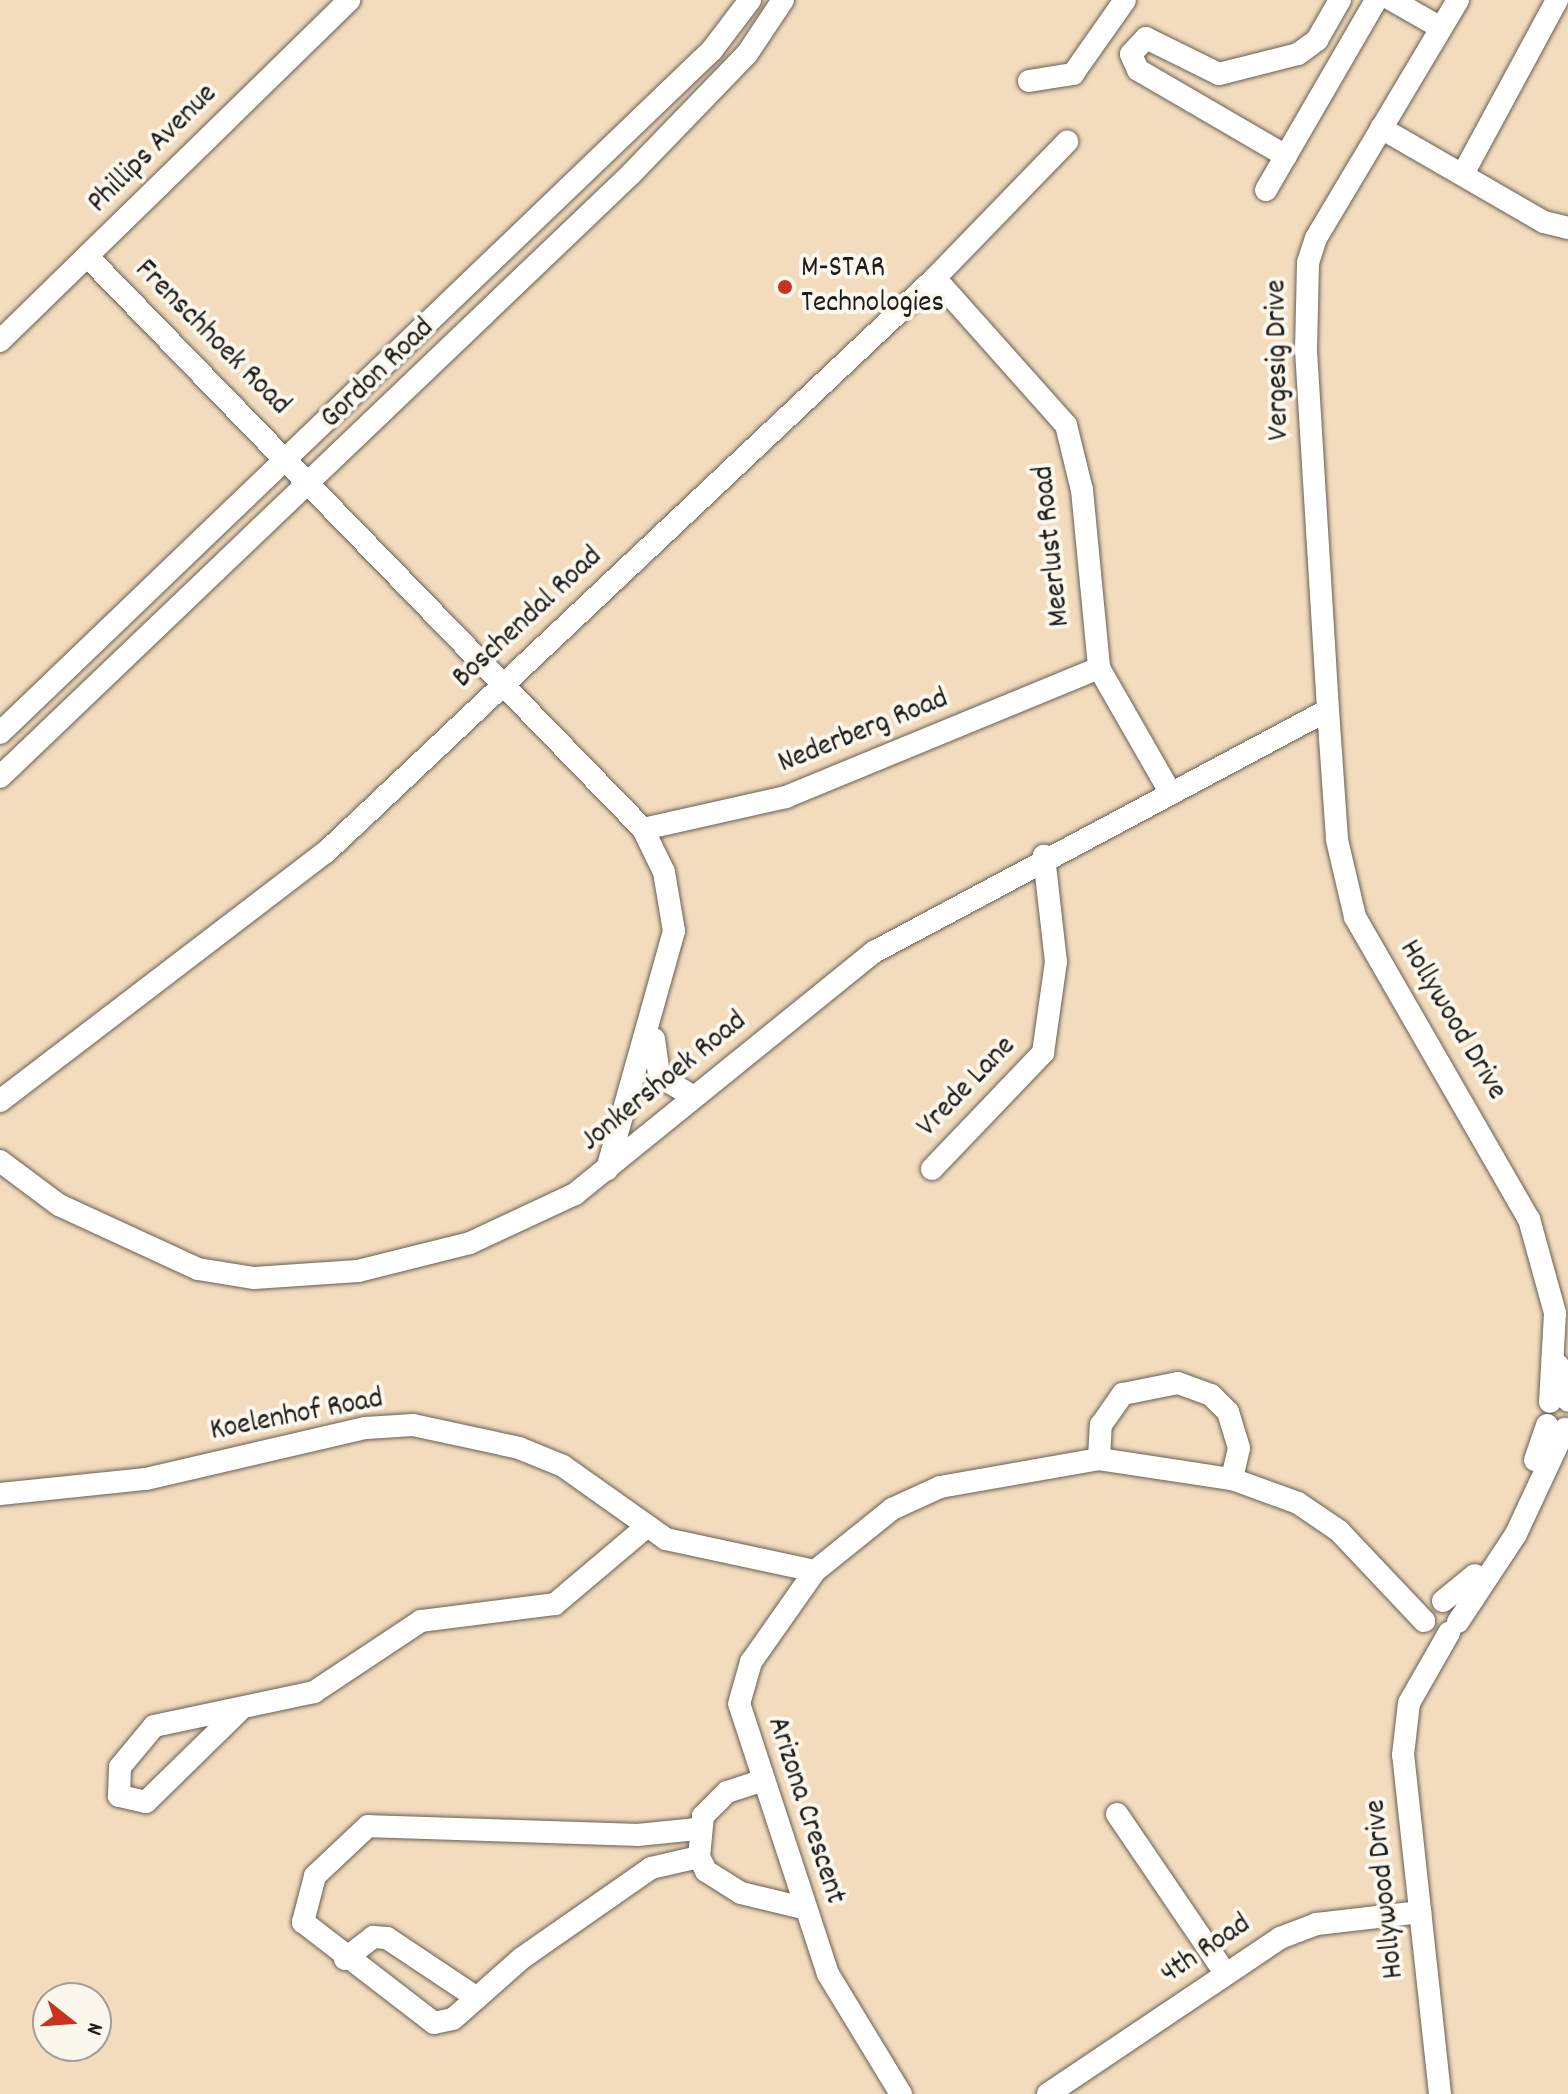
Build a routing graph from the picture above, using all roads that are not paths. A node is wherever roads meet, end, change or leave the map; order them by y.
1 (349, 0) edge
2 (750, 0) edge
3 (756, 0) edge
4 (1125, 0) edge
5 (1340, 0) edge
6 (1376, 0) edge
7 (1392, 0) edge
8 (1557, 0) edge
9 (779, 7) edge
10 (1446, 9) edge
11 (1029, 81) dead end
12 (1381, 128) junction
13 (1067, 142) dead end
14 (1286, 156) junction
15 (1463, 174) junction
16 (1266, 190) dead end
17 (1568, 228) edge
18 (88, 257) junction
19 (935, 278) junction
20 (0, 341) edge
21 (289, 460) junction
22 (310, 484) junction
23 (1099, 668) junction
24 (506, 681) junction
25 (1328, 710) junction
26 (0, 733) edge
27 (0, 777) edge
28 (1170, 792) junction
29 (643, 829) junction
30 (1044, 856) junction
31 (654, 1018) junction
32 (692, 1096) junction
33 (0, 1101) edge
34 (0, 1161) edge
35 (932, 1169) dead end
36 (607, 1170) junction
37 (1562, 1401) edge
38 (1560, 1427) edge
39 (1099, 1459) junction
40 (1232, 1479) junction
41 (0, 1494) edge
42 (645, 1528) junction
43 (815, 1571) junction
44 (1440, 1618) junction
45 (239, 1711) junction
46 (761, 1781) junction
47 (1117, 1814) dead end
48 (697, 1829) junction
49 (699, 1857) junction
50 (803, 1908) junction
51 (1420, 1912) junction
52 (345, 1959) junction
53 (1225, 1973) junction
54 (477, 1998) junction
55 (1059, 2091) edge
56 (901, 2094) edge
57 (1440, 2094) edge

1 - 18 street, Phillips Avenue
2 - 21 street, Gordon Road
3 - 9 street
4 - 11 street
5 - 14 street
6 - 14 street
7 - 10 street
8 - 15 street
9 - 22 street, Gordon Road
10 - 12 street, Vergesig Drive
12 - 15 street
12 - 25 street, Vergesig Drive
13 - 19 street, Boschendal Road
14 - 16 street
15 - 17 street
18 - 20 street, Phillips Avenue
18 - 21 street, Frenschhoek Road
19 - 23 street, Meerlust Road
19 - 24 street, Boschendal Road
21 - 22 street, Frenschhoek Road
21 - 26 street, Gordon Road
22 - 24 street, Frenschhoek Road
22 - 27 street, Gordon Road
23 - 28 street, Meerlust Road
23 - 29 street, Nederberg Road
24 - 29 street, Frenschhoek Road
24 - 33 street, Boschendal Road
25 - 28 street, Jonkershoek Road
25 - 37 street, Hollywood Drive
28 - 30 street, Jonkershoek Road
29 - 31 street, Frenschhoek Road
30 - 32 street, Jonkershoek Road
30 - 35 street, Vrede Lane
31 - 32 street
31 - 36 street, Frenschhoek Road
32 - 36 street, Jonkershoek Road
34 - 36 street, Jonkershoek Road
37 - 38 street, Hollywood Drive
38 - 44 street, Hollywood Drive
39 - 40 street, Arizona Crescent
39 - 40 street
39 - 43 street, Arizona Crescent
40 - 44 street, Arizona Crescent
41 - 42 street, Koelenhof Road
42 - 43 street, Koelenhof Road
42 - 45 street
43 - 46 street, Arizona Crescent
44 - 51 street, Hollywood Drive
45 - 45 street
46 - 48 street
46 - 50 street, Arizona Crescent
47 - 53 street
48 - 49 street
48 - 52 street
49 - 50 street
49 - 54 street
50 - 56 street, Arizona Crescent
51 - 53 street, 4th Road
51 - 57 street, Hollywood Drive
52 - 54 street
52 - 54 street
53 - 55 street, 4th Road

